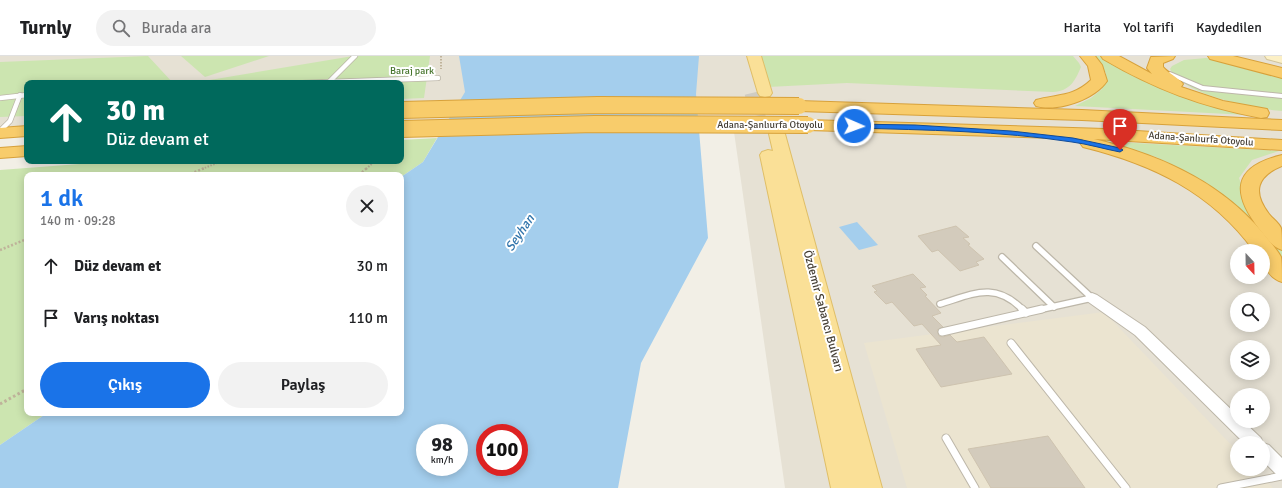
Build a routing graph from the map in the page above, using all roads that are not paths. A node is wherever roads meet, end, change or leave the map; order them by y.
1 (355, 56) edge
2 (743, 56) edge
3 (754, 56) edge
4 (1087, 56) edge
5 (1108, 56) edge
6 (1168, 56) edge
7 (1215, 56) edge
8 (1271, 56) edge
9 (1282, 59) edge
10 (1282, 73) edge
11 (1170, 74) dead end
12 (438, 78) dead end
13 (330, 80) edge
14 (383, 80) edge
15 (24, 95) edge
16 (20, 96) junction
17 (1282, 96) edge
18 (0, 98) edge
19 (1198, 99) junction
20 (873, 108) junction
21 (404, 110) edge
22 (1282, 116) edge
23 (1282, 125) edge
24 (915, 127) junction
25 (404, 129) edge
26 (24, 131) edge
27 (0, 132) edge
28 (1282, 145) edge
29 (24, 151) edge
30 (0, 153) edge
31 (1282, 160) edge
32 (1282, 243) edge
33 (1036, 246) dead end
34 (1002, 257) dead end
35 (1282, 274) edge
36 (1092, 298) junction
37 (940, 304) dead end
38 (1054, 307) junction
39 (1026, 313) junction
40 (942, 332) dead end
41 (1011, 343) dead end
42 (1248, 436) edge
43 (946, 438) dead end
44 (1270, 457) edge
45 (1282, 469) edge
46 (1282, 476) edge
47 (844, 488) edge
48 (869, 488) edge
49 (975, 488) edge
50 (1126, 488) edge
51 (1221, 488) edge

1 - 13 lane
2 - 3 main road
4 - 20 highway
5 - 19 highway
6 - 19 highway
7 - 10 highway
8 - 9 main road
11 - 17 street
12 - 14 lane
15 - 16 lane
16 - 18 lane
16 - 27 lane
19 - 22 highway
20 - 21 highway, Adana-Şanlıurfa Otoyolu, bridge
20 - 23 highway, Adana-Şanlıurfa Otoyolu
24 - 25 highway, Adana-Şanlıurfa Otoyolu, bridge
24 - 28 highway, Adana-Şanlıurfa Otoyolu
24 - 35 highway
26 - 27 highway
29 - 30 highway
31 - 32 highway
33 - 36 lane
34 - 38 lane
36 - 38 lane
36 - 42 street
37 - 39 lane
38 - 39 lane
39 - 40 lane
41 - 50 lane
43 - 49 lane
44 - 45 street
46 - 51 lane
47 - 48 main road, Özdemir Sabancı Bulvarı

